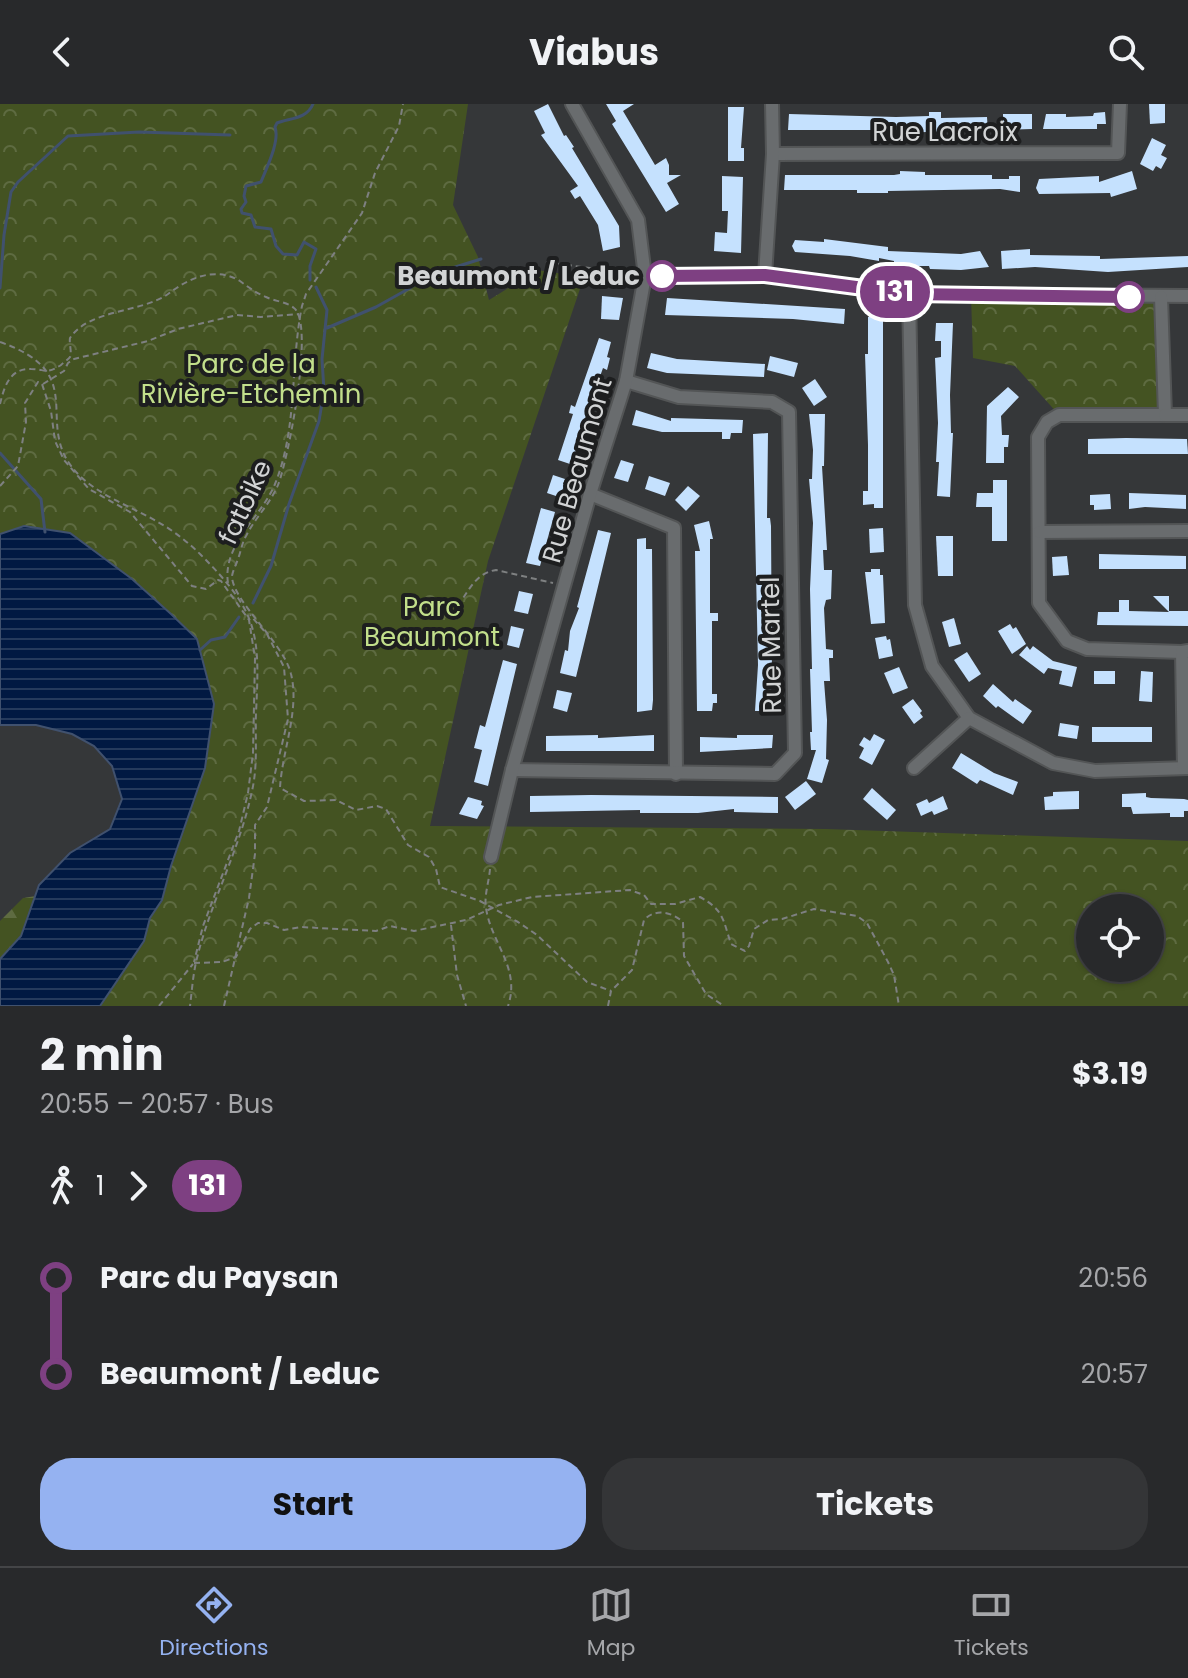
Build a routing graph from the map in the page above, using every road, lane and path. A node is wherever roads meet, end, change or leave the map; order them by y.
1 (403, 104) edge
2 (572, 104) edge
3 (772, 104) edge
4 (1120, 104) edge
5 (773, 154) junction
6 (546, 262) dead end
7 (765, 275) junction
8 (645, 276) junction
9 (909, 294) junction
10 (1188, 296) edge
11 (1161, 297) junction
12 (300, 315) junction
13 (0, 342) edge
14 (48, 371) junction
15 (52, 379) junction
16 (626, 381) junction
17 (42, 384) junction
18 (0, 404) edge
19 (1165, 415) junction
20 (1188, 415) edge
21 (0, 486) edge
22 (590, 494) junction
23 (1188, 531) edge
24 (1040, 532) junction
25 (228, 584) junction
26 (566, 586) junction
27 (458, 606) dead end
28 (250, 615) junction
29 (1185, 651) edge
30 (969, 718) junction
31 (914, 768) dead end
32 (1186, 768) edge
33 (512, 770) junction
34 (676, 774) junction
35 (491, 857) joint
36 (485, 904) junction
37 (492, 908) junction
38 (487, 911) junction
39 (451, 923) junction
40 (235, 958) junction
41 (195, 963) junction
42 (611, 991) junction
43 (159, 1006) edge
44 (190, 1006) edge
45 (224, 1006) edge
46 (466, 1006) edge
47 (508, 1006) edge
48 (608, 1006) edge
49 (724, 1006) edge
50 (899, 1006) edge

1 - 12 path
2 - 8 street, Rue Beaumont
3 - 5 street
4 - 5 street, Rue Lacroix
5 - 7 street
6 - 8 path
7 - 8 street
7 - 9 street
8 - 16 street, Rue Beaumont
9 - 11 street
9 - 30 street
10 - 11 street
11 - 19 street
12 - 14 path
12 - 15 path
12 - 25 path
12 - 36 path, fatbike
13 - 14 path
14 - 15 path
14 - 18 path
15 - 17 path
15 - 25 path
16 - 22 street, Rue Beaumont
16 - 34 street, Rue Martel
17 - 21 path
17 - 41 path
19 - 20 street
19 - 24 street
22 - 26 street, Rue Beaumont
22 - 34 street
23 - 24 street
24 - 29 street
25 - 28 path
26 - 27 path
26 - 33 street, Rue Beaumont
28 - 40 path
28 - 41 path
29 - 32 street
30 - 31 street
30 - 32 street
33 - 34 street, Rue Martel
33 - 35 street, Rue Beaumont
35 - 36 path
36 - 37 path, fatbike
36 - 38 path
37 - 38 path
37 - 42 path, fatbike
37 - 50 path
38 - 39 path
38 - 47 path
39 - 40 path
39 - 46 path
40 - 41 path
40 - 45 path
41 - 43 path
41 - 44 path
42 - 48 path
42 - 49 path

